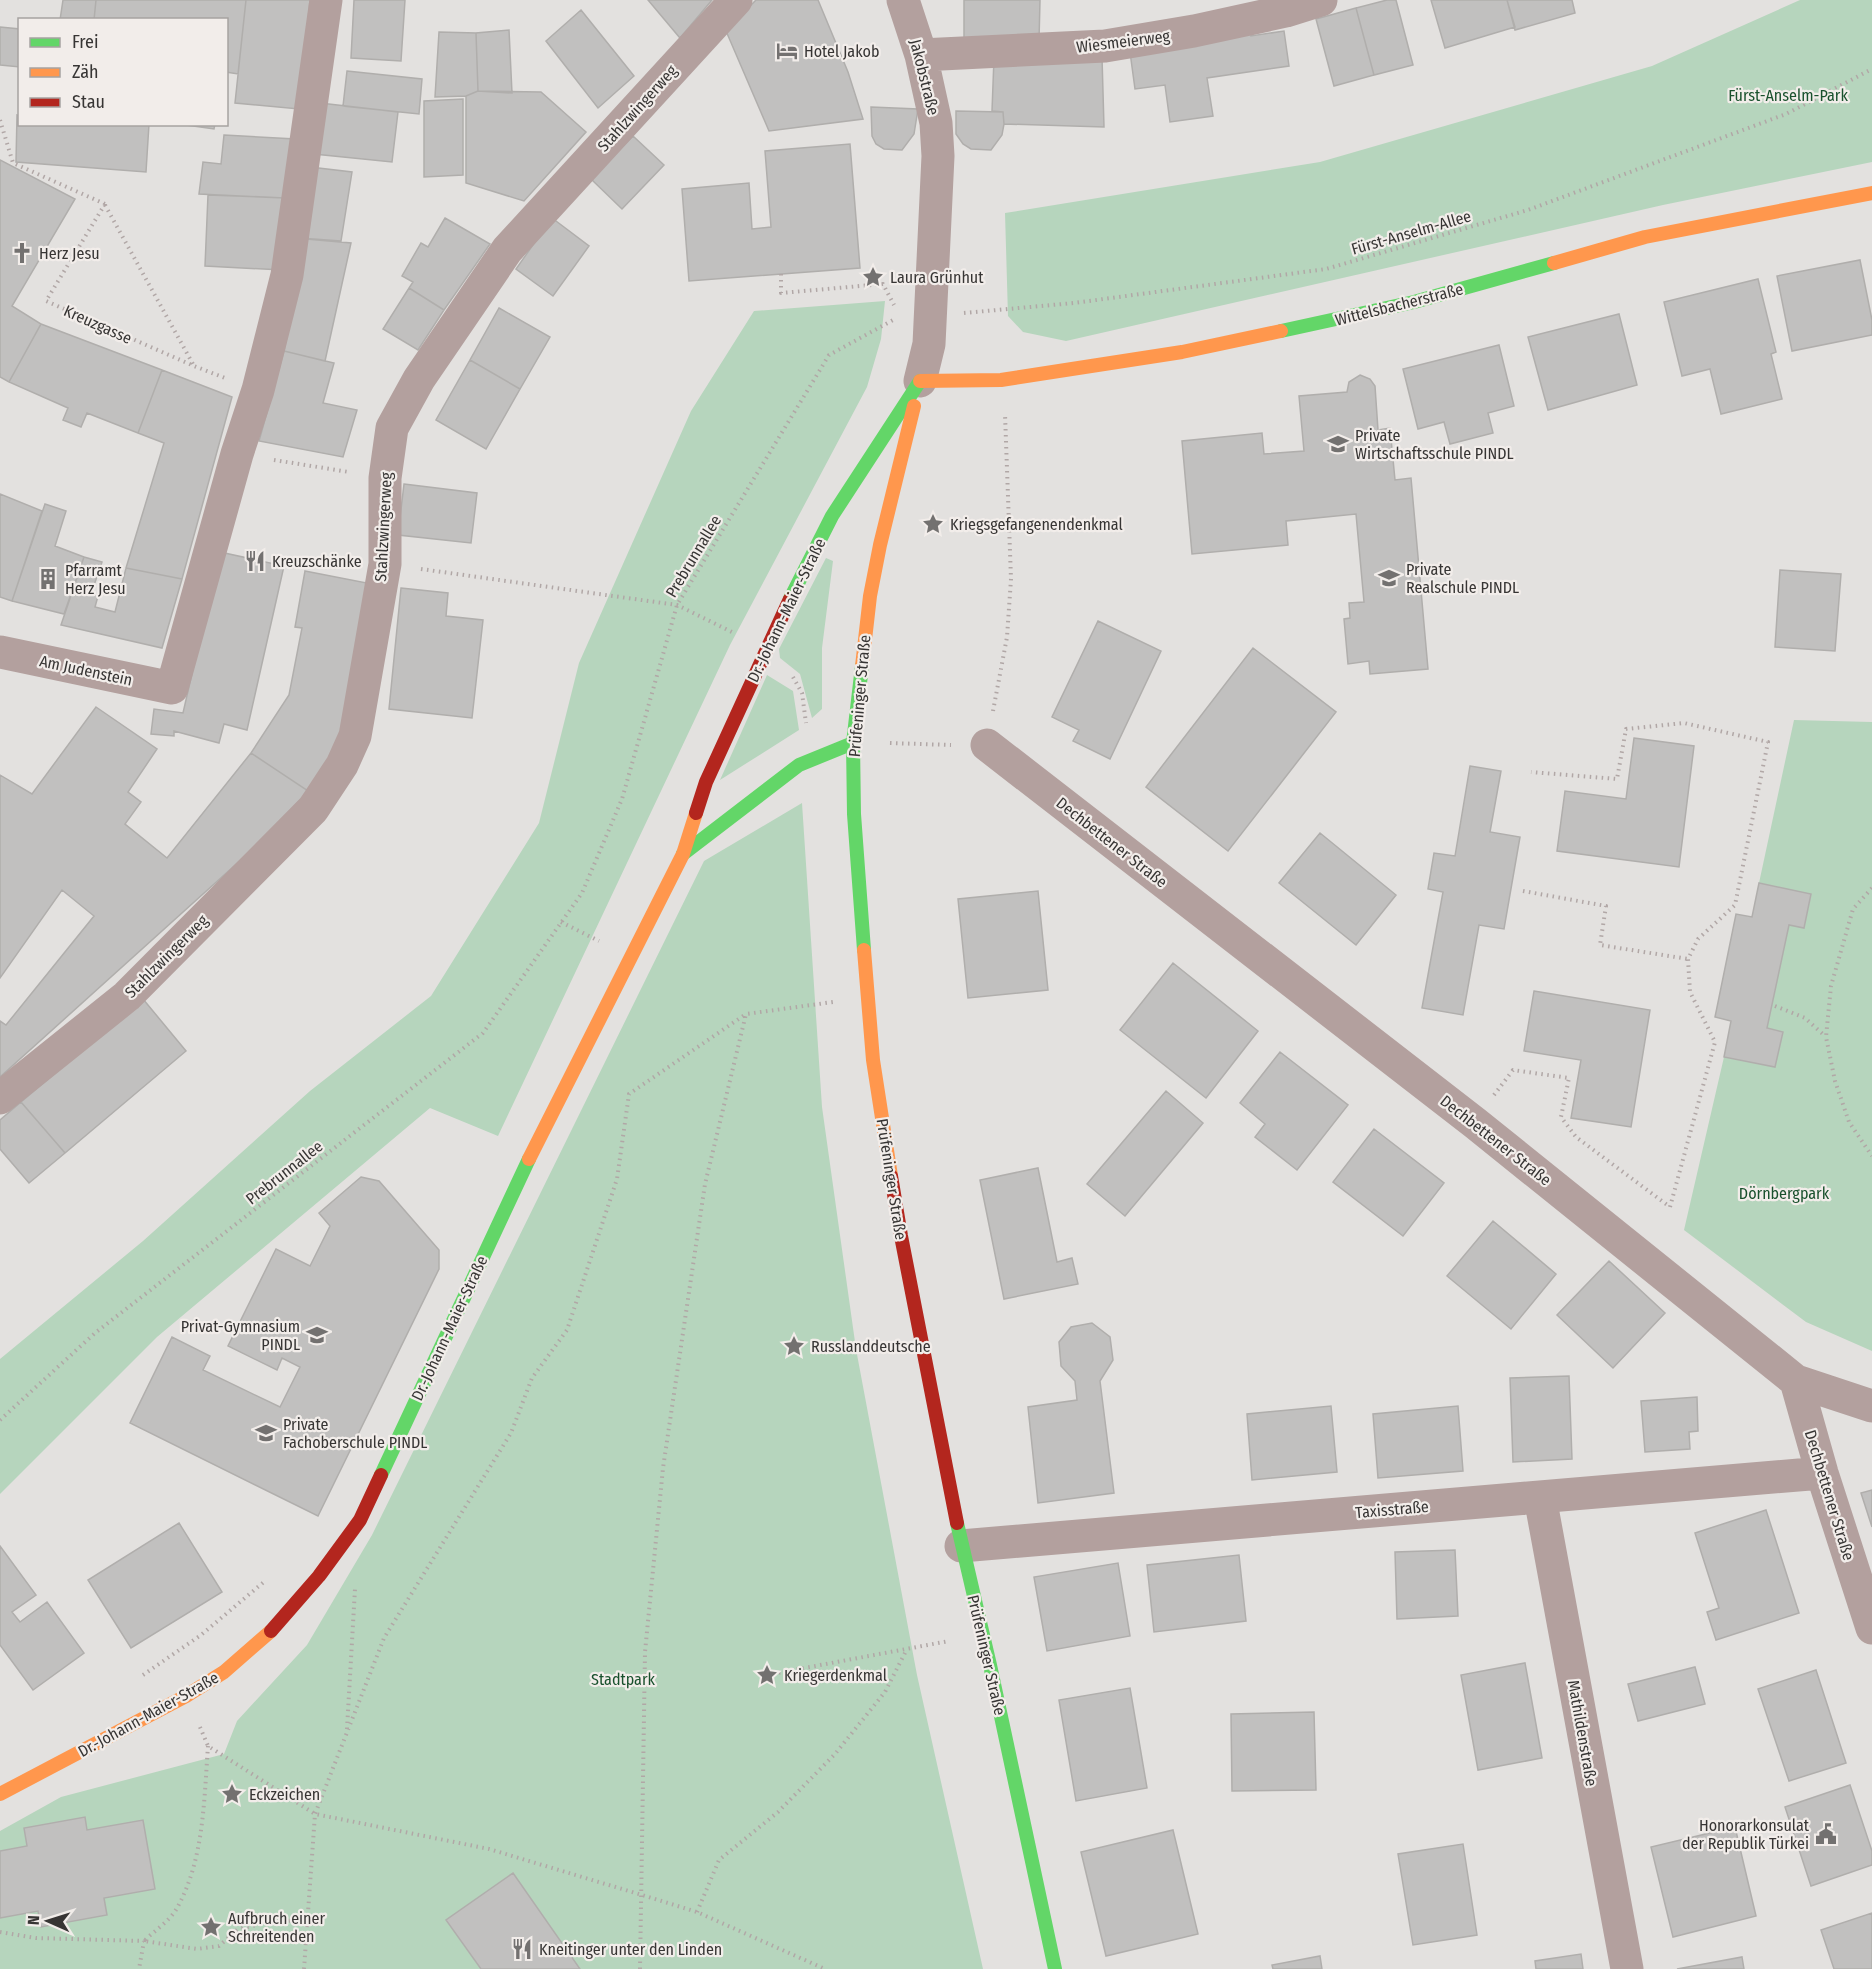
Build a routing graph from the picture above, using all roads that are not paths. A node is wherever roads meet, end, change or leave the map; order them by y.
1 (326, 0) edge
2 (736, 0) edge
3 (903, 0) edge
4 (1321, 0) edge
5 (921, 55) junction
6 (1872, 193) edge
7 (920, 381) junction
8 (0, 652) edge
9 (853, 743) junction
10 (987, 745) road end
11 (682, 854) junction
12 (0, 1098) edge
13 (1796, 1381) junction
14 (1872, 1406) edge
15 (1822, 1473) junction
16 (1540, 1497) junction
17 (962, 1546) junction
18 (1872, 1628) edge
19 (0, 1794) edge
20 (1055, 1969) edge
21 (1627, 1969) edge

1 - 8 street, Am Judenstein
2 - 12 street, Stahlzwingerweg
3 - 5 street, Jakobstraße
4 - 5 street, Wiesmeierweg
5 - 7 street, Jakobstraße
6 - 7 street, Wittelsbacherstraße
7 - 9 street, Prüfeninger Straße
7 - 11 street, Dr.-Johann-Maier-Straße
9 - 11 street, Dr.-Johann-Maier-Straße
9 - 17 street, Prüfeninger Straße
10 - 13 street, Dechbettener Straße
11 - 19 street, Dr.-Johann-Maier-Straße
13 - 14 street
13 - 15 street, Dechbettener Straße
15 - 16 street, Taxisstraße
15 - 18 street, Dechbettener Straße
16 - 17 street, Taxisstraße
16 - 21 street, Mathildenstraße
17 - 20 street, Prüfeninger Straße

